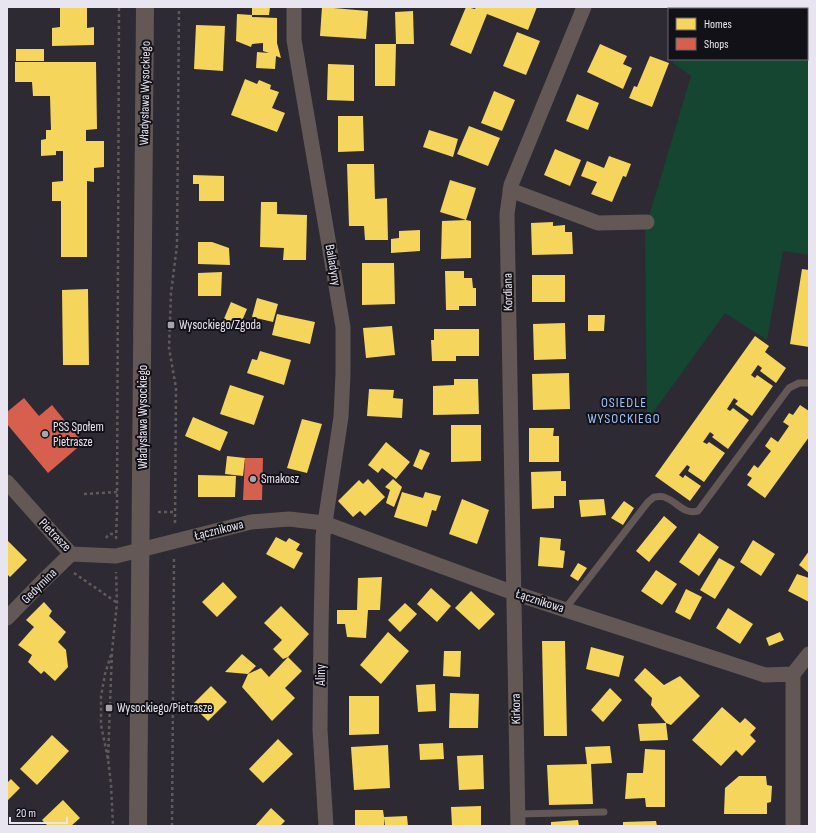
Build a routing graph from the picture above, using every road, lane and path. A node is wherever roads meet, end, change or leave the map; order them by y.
1 (119, 7) edge
2 (146, 7) edge
3 (179, 7) edge
4 (294, 7) edge
5 (584, 7) edge
6 (510, 190) junction
7 (647, 222) dead end
8 (809, 383) edge
9 (7, 482) edge
10 (117, 492) junction
11 (84, 494) dead end
12 (324, 523) junction
13 (178, 540) junction
14 (142, 550) junction
15 (70, 554) junction
16 (116, 556) junction
17 (70, 575) dead end
18 (514, 592) junction
19 (117, 603) junction
20 (565, 609) junction
21 (7, 618) edge
22 (112, 651) junction
23 (809, 654) edge
24 (793, 674) junction
25 (108, 759) junction
26 (604, 812) dead end
27 (518, 820) edge
28 (113, 826) edge
29 (138, 826) edge
30 (172, 826) edge
31 (326, 826) edge
32 (794, 826) edge

1 - 10 path
2 - 14 street, Władysława Wysockiego
3 - 13 path
4 - 12 street, Balladyny
5 - 6 street, Kordiana
6 - 7 street
6 - 18 street, Kordiana
8 - 20 lane
9 - 15 street, Pietrasze
10 - 11 path
10 - 16 path
12 - 13 street, Łącznikowa
12 - 18 street, Łącznikowa
12 - 31 street, Aliny
13 - 14 street, Łącznikowa
13 - 30 path
14 - 16 street, Pietrasze
14 - 29 street, Władysława Wysockiego
15 - 16 street, Pietrasze
15 - 21 street, Gedymina
16 - 19 path
17 - 19 path
18 - 20 street, Łącznikowa
18 - 27 street, Kirkora
19 - 22 path
20 - 24 street, Łącznikowa
22 - 25 path
22 - 25 path
23 - 24 street
24 - 32 street
25 - 28 path
26 - 27 lane

